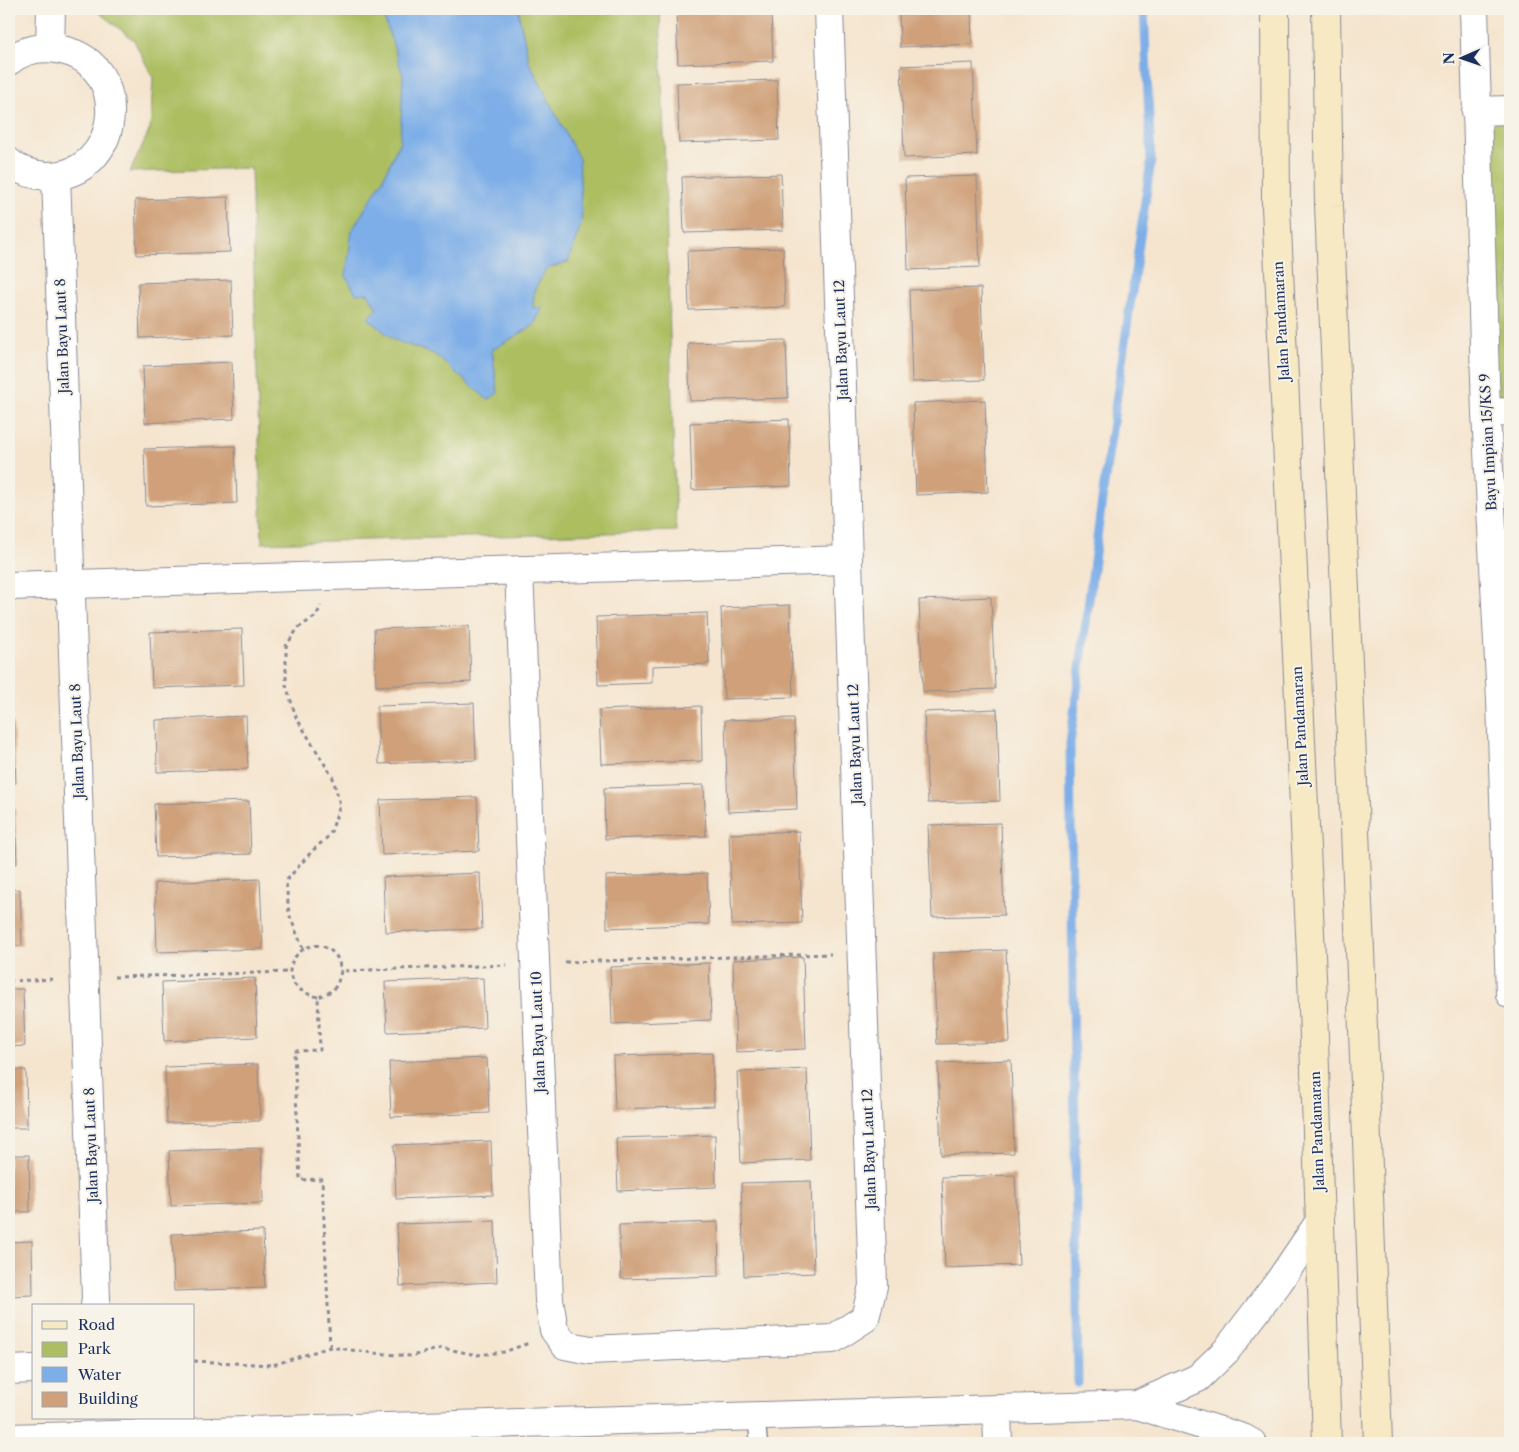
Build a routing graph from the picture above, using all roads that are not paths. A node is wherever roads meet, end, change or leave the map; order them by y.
1 (51, 9) edge
2 (830, 9) edge
3 (1275, 9) edge
4 (1326, 9) edge
5 (1474, 9) edge
6 (50, 47) junction
7 (9, 61) edge
8 (1510, 110) edge
9 (1476, 111) junction
10 (9, 162) edge
11 (56, 176) junction
12 (1498, 412) edge
13 (848, 560) junction
14 (519, 570) junction
15 (71, 584) junction
16 (9, 586) edge
17 (1506, 699) edge
18 (1510, 982) edge
19 (1510, 994) edge
20 (1320, 1220) junction
21 (95, 1304) edge
22 (554, 1330) joint
23 (32, 1369) edge
24 (9, 1370) edge
25 (1137, 1405) junction
26 (997, 1409) junction
27 (756, 1416) junction
28 (9, 1438) edge
29 (189, 1438) edge
30 (759, 1443) edge
31 (998, 1443) edge
32 (1252, 1443) edge
33 (1327, 1443) edge
34 (1378, 1443) edge

1 - 6 street
2 - 13 street, Jalan Bayu Laut 12
3 - 20 main road, Jalan Pandamaran
4 - 34 main road
5 - 9 street, Bayu Impian 15/KS 9
6 - 7 street
6 - 11 street
8 - 9 street
9 - 12 street, Bayu Impian 15/KS 9
10 - 11 street
11 - 15 street, Jalan Bayu Laut 8
12 - 17 street, Bayu Impian 15/KS 9
13 - 14 street
13 - 22 street, Jalan Bayu Laut 12
14 - 15 street
14 - 22 street, Jalan Bayu Laut 10
15 - 16 street
15 - 21 street, Jalan Bayu Laut 8
17 - 18 street, Bayu Impian 15/KS 9
18 - 19 street, Bayu Impian 15/KS 9
20 - 25 street
20 - 33 main road, Jalan Pandamaran
23 - 24 street
25 - 26 street
25 - 32 street
26 - 27 street
26 - 31 street
27 - 29 street
27 - 30 lane
28 - 29 street

